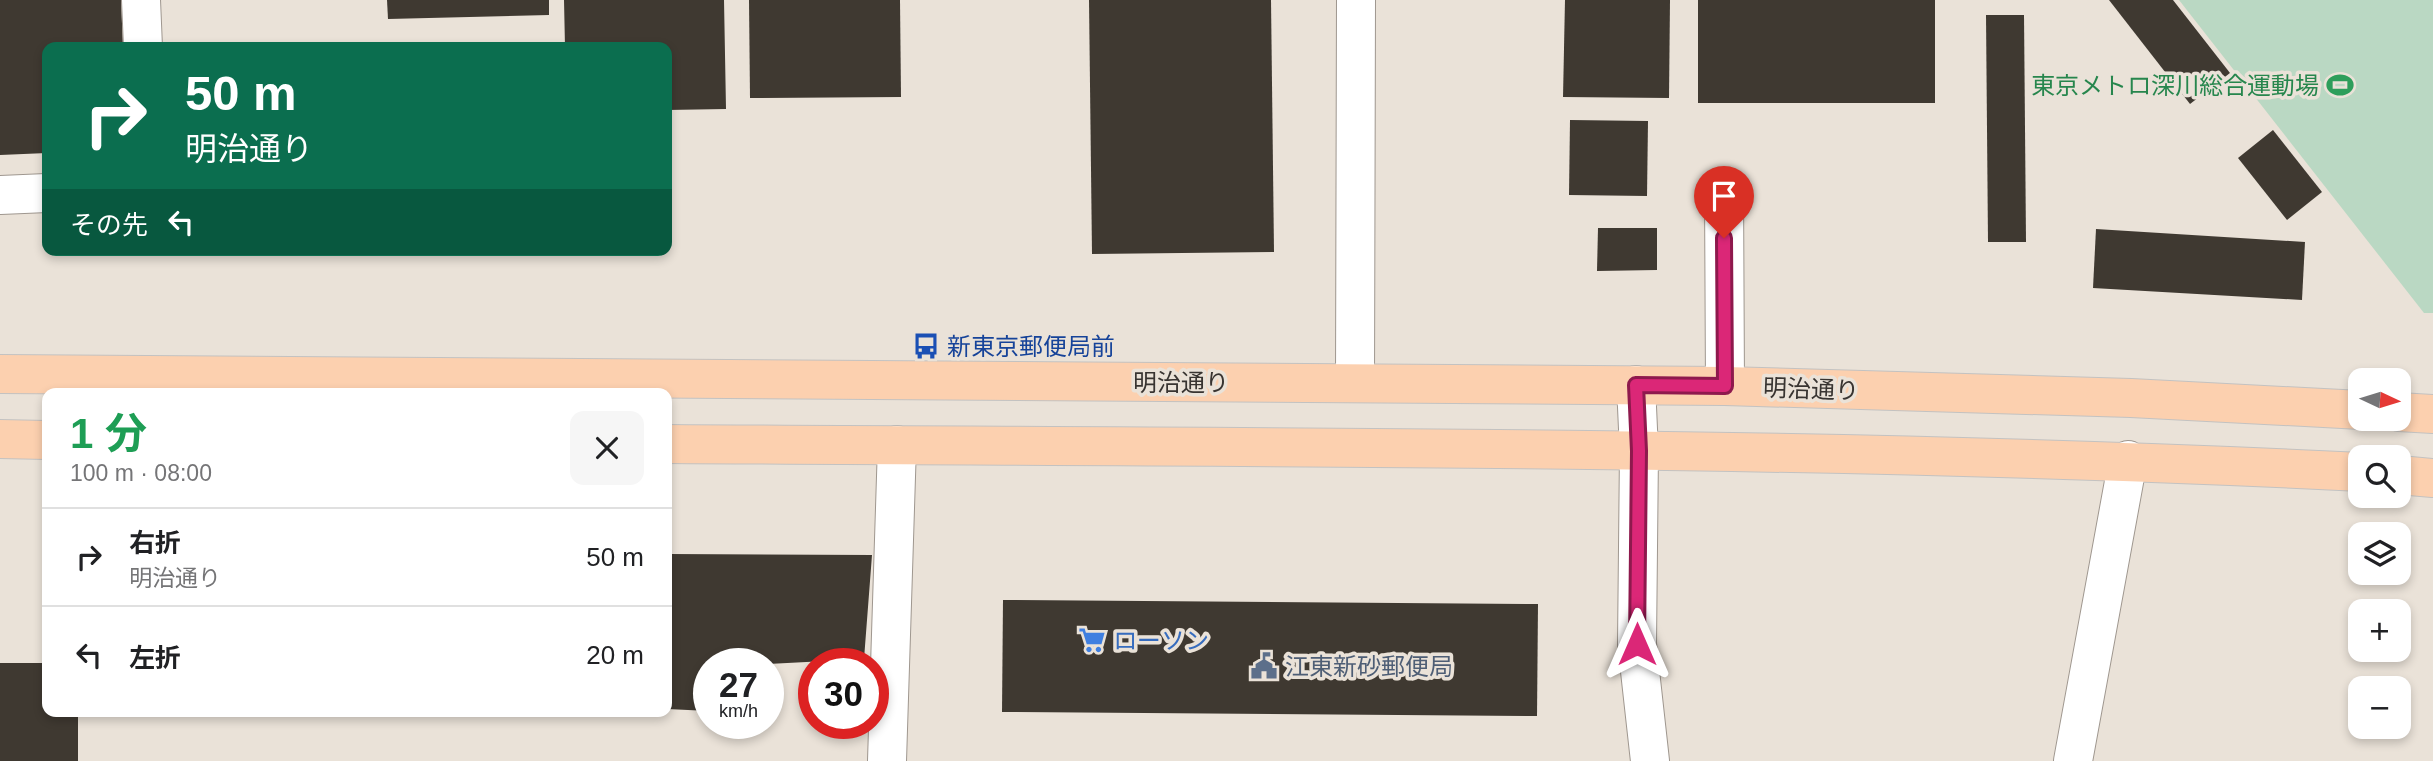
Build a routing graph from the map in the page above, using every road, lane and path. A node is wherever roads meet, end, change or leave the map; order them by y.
1 (141, 0) edge
2 (1356, 0) edge
3 (143, 42) edge
4 (1724, 188) dead end
5 (42, 192) edge
6 (0, 195) edge
7 (0, 374) edge
8 (1355, 383) junction
9 (1636, 385) junction
10 (1725, 386) junction
11 (2348, 409) edge
12 (2412, 413) edge
13 (2433, 414) edge
14 (0, 439) edge
15 (42, 440) edge
16 (672, 444) edge
17 (897, 445) junction
18 (1639, 451) junction
19 (2128, 460) junction
20 (2348, 471) edge
21 (2411, 476) edge
22 (2433, 478) edge
23 (887, 761) edge
24 (1650, 761) edge
25 (2073, 761) edge

1 - 3 street
2 - 8 street
4 - 10 street
5 - 6 street
7 - 8 main road, 明治通り
8 - 9 main road, 明治通り
9 - 10 main road, 明治通り
9 - 18 street
10 - 11 main road, 明治通り
12 - 13 main road
14 - 15 main road
16 - 17 main road
17 - 18 main road
17 - 23 street
18 - 19 main road
18 - 24 street
19 - 20 main road
19 - 25 street
21 - 22 main road

